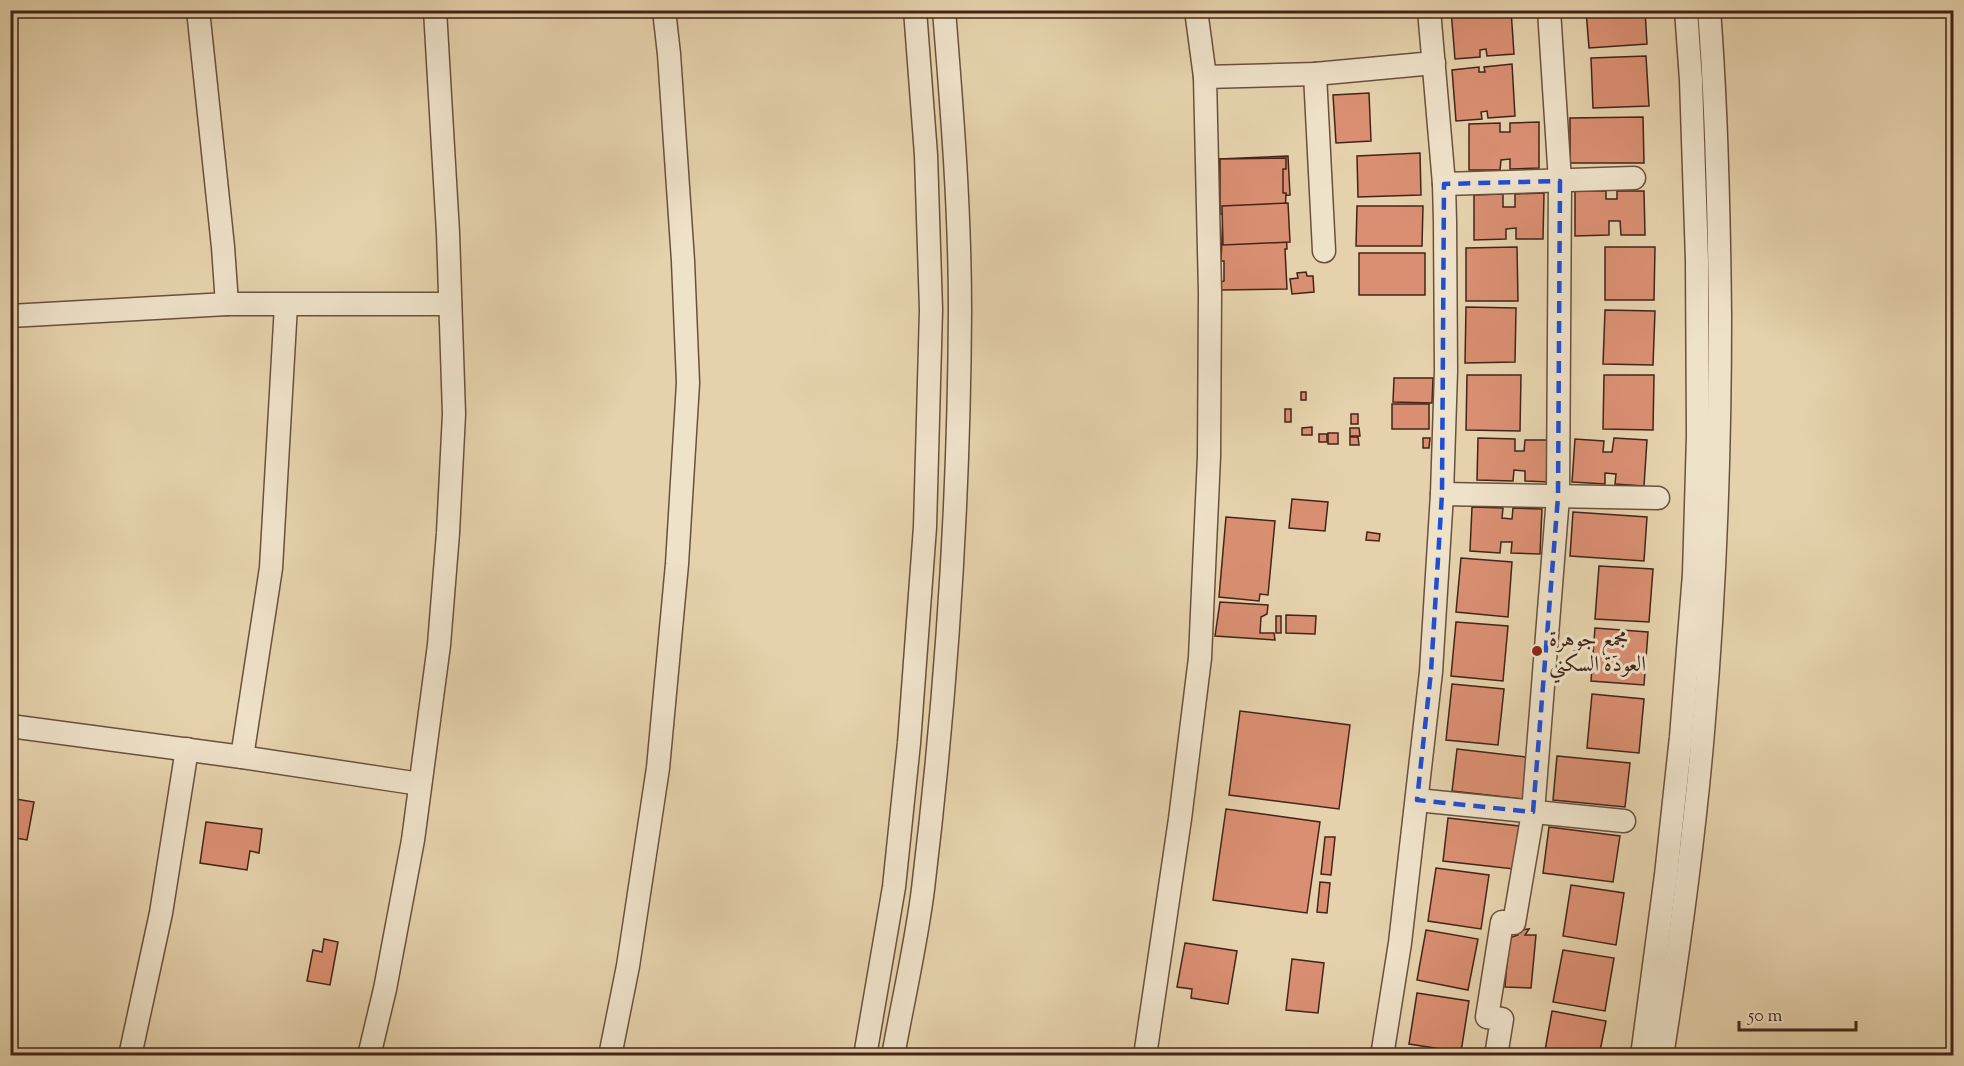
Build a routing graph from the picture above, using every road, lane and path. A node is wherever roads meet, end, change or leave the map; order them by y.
1 (198, 10) edge
2 (435, 10) edge
3 (664, 10) edge
4 (915, 10) edge
5 (944, 10) edge
6 (1197, 10) edge
7 (1429, 10) edge
8 (1549, 10) edge
9 (1686, 10) edge
10 (1708, 10) edge
11 (1434, 63) junction
12 (1315, 74) junction
13 (1205, 77) junction
14 (1634, 178) dead end
15 (1560, 181) junction
16 (1444, 184) junction
17 (1324, 251) dead end
18 (227, 304) junction
19 (450, 304) junction
20 (286, 305) junction
21 (10, 316) edge
22 (1442, 494) junction
23 (1558, 497) junction
24 (1658, 498) dead end
25 (10, 726) edge
26 (187, 749) junction
27 (242, 756) junction
28 (420, 784) junction
29 (1417, 800) junction
30 (1533, 812) junction
31 (1624, 821) dead end
32 (130, 1056) edge
33 (369, 1056) edge
34 (610, 1056) edge
35 (865, 1056) edge
36 (893, 1056) edge
37 (1145, 1056) edge
38 (1382, 1056) edge
39 (1496, 1056) edge
40 (1642, 1056) edge
41 (1662, 1056) edge

1 - 18 street
2 - 19 street
3 - 34 street
4 - 35 street
5 - 36 street
6 - 13 street
7 - 11 street
8 - 15 street
9 - 40 street
10 - 41 street
11 - 12 street
11 - 16 street
12 - 13 street
12 - 17 street
13 - 37 street
14 - 15 street
15 - 16 street
15 - 23 street
16 - 22 street
18 - 20 street
18 - 21 street
19 - 20 street
19 - 28 street
20 - 27 street
22 - 23 street
22 - 29 street
23 - 24 street
23 - 30 street
25 - 26 street
26 - 27 street
26 - 32 street
27 - 28 street
28 - 33 street
29 - 30 street
29 - 38 street
30 - 31 street
30 - 39 street

